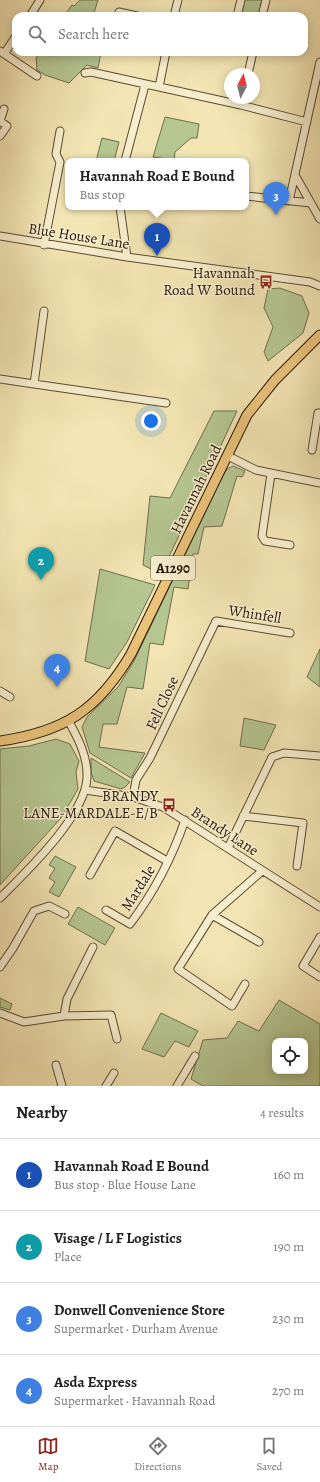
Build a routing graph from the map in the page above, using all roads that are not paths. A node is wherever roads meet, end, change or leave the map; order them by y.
1 (40, 0) edge
2 (178, 0) edge
3 (241, 0) edge
4 (266, 0) edge
5 (32, 12) edge
6 (175, 12) edge
7 (238, 12) edge
8 (263, 12) edge
9 (12, 41) edge
10 (2, 52) edge
11 (165, 56) edge
12 (252, 56) edge
13 (320, 62) edge
14 (249, 68) edge
15 (85, 73) dead end
16 (36, 76) dead end
17 (145, 85) junction
18 (159, 87) junction
19 (224, 99) edge
20 (248, 104) edge
21 (4, 109) dead end
22 (307, 122) junction
23 (60, 131) dead end
24 (0, 136) edge
25 (126, 158) edge
26 (295, 175) junction
27 (249, 196) edge
28 (289, 201) junction
29 (311, 202) junction
30 (120, 210) edge
31 (320, 219) edge
32 (0, 236) edge
33 (44, 245) junction
34 (127, 257) junction
35 (320, 286) edge
36 (44, 311) dead end
37 (320, 335) edge
38 (0, 379) edge
39 (34, 384) junction
40 (166, 403) dead end
41 (320, 413) edge
42 (312, 450) dead end
43 (228, 456) junction
44 (271, 474) junction
45 (320, 483) edge
46 (290, 545) dead end
47 (216, 621) joint
48 (290, 633) dead end
49 (0, 691) edge
50 (10, 697) dead end
51 (68, 720) junction
52 (0, 741) edge
53 (320, 756) edge
54 (85, 790) junction
55 (133, 796) junction
56 (243, 816) junction
57 (185, 820) junction
58 (228, 848) junction
59 (167, 861) junction
60 (297, 866) dead end
61 (262, 871) junction
62 (90, 875) dead end
63 (0, 898) edge
64 (320, 907) edge
65 (106, 910) dead end
66 (65, 914) dead end
67 (212, 915) junction
68 (320, 936) edge
69 (259, 942) dead end
70 (93, 947) dead end
71 (0, 967) edge
72 (320, 977) edge
73 (246, 984) dead end
74 (0, 1013) edge
75 (64, 1016) junction
76 (117, 1039) dead end
77 (195, 1056) dead end
78 (56, 1065) dead end
79 (114, 1073) dead end
80 (62, 1086) edge
81 (106, 1086) edge
82 (177, 1086) edge

1 - 5 street
2 - 6 street
3 - 7 street
4 - 8 street
9 - 10 street
10 - 16 street
11 - 18 street
12 - 14 street
13 - 22 street
15 - 17 street
17 - 18 street
17 - 25 street
18 - 19 street
20 - 22 street
21 - 24 street
22 - 26 street
23 - 33 street
26 - 28 street
26 - 29 street
27 - 28 street
28 - 29 street
29 - 31 street
30 - 34 street
32 - 33 street, Blue House Lane
33 - 34 street, Blue House Lane
34 - 35 street, Blue House Lane
36 - 39 street
37 - 43 main road, Havannah Road / A1290
38 - 39 street
39 - 40 street
41 - 42 street
43 - 44 street
43 - 51 main road, Havannah Road / A1290
44 - 45 street
44 - 46 street
47 - 48 street, Whinfell
47 - 55 street, Fell Close
49 - 50 street
51 - 52 main road, Havannah Road / A1290
51 - 54 street
53 - 56 street
54 - 55 street, Brandy Lane
54 - 63 street
55 - 57 street, Brandy Lane
56 - 58 street
56 - 60 street
57 - 58 street, Brandy Lane
57 - 59 street, Mardale
58 - 61 street, Brandy Lane
59 - 62 street, Mardale
59 - 65 street, Mardale
61 - 64 street, Brandy Lane
61 - 67 street
66 - 71 street
67 - 69 street
67 - 73 street
68 - 72 street
70 - 75 street
74 - 75 street
75 - 76 street
77 - 82 street
78 - 80 street
79 - 81 street

